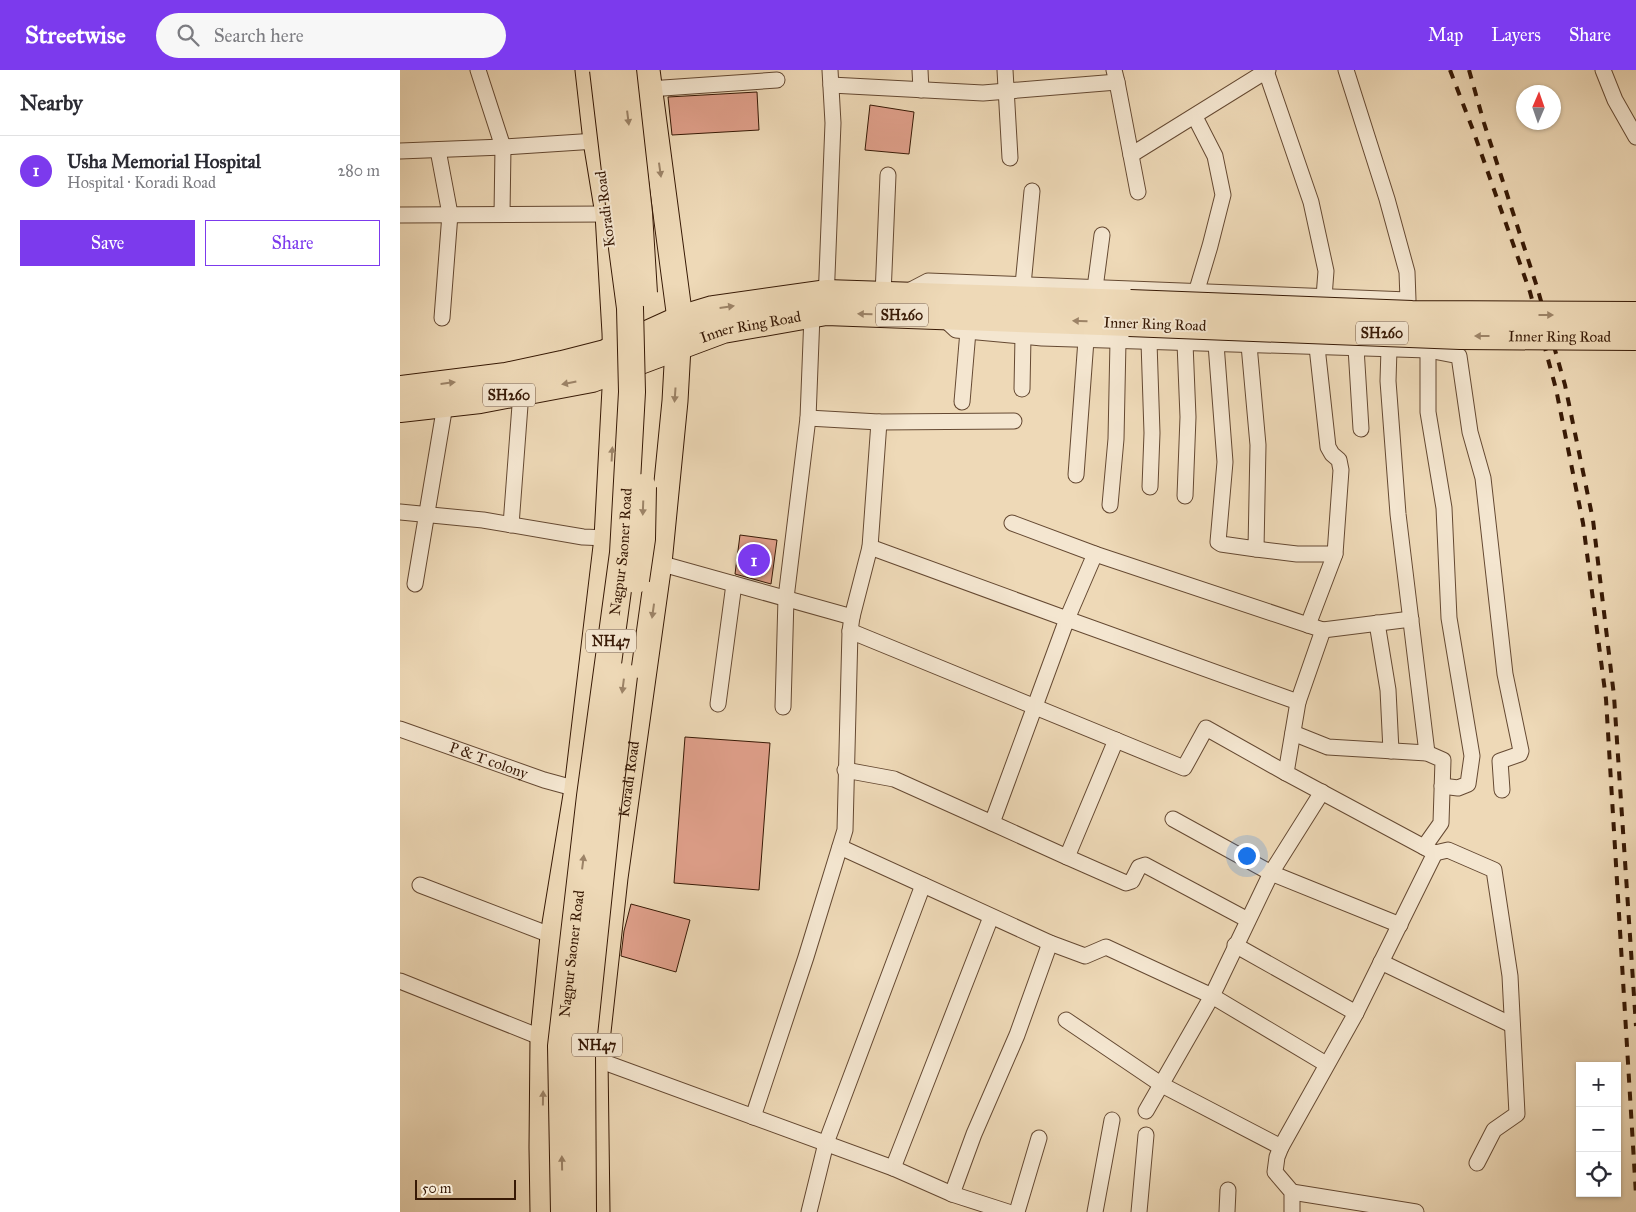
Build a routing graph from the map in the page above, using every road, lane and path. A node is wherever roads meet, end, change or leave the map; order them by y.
1 (478, 70) edge
2 (588, 70) edge
3 (603, 70) edge
4 (623, 70) edge
5 (830, 70) edge
6 (920, 70) edge
7 (1005, 70) edge
8 (1346, 70) edge
9 (1603, 70) edge
10 (1267, 71) edge
11 (1116, 76) edge
12 (648, 80) edge
13 (777, 80) dead end
14 (831, 85) junction
15 (921, 90) junction
16 (1006, 92) junction
17 (1195, 117) junction
18 (1636, 137) edge
19 (596, 141) junction
20 (503, 147) junction
21 (438, 150) junction
22 (400, 151) edge
23 (1131, 156) junction
24 (1010, 158) dead end
25 (888, 175) dead end
26 (1032, 192) dead end
27 (1138, 192) dead end
28 (450, 214) junction
29 (502, 214) junction
30 (608, 214) junction
31 (400, 215) edge
32 (1102, 235) dead end
33 (1023, 285) junction
34 (1094, 288) junction
35 (676, 290) junction
36 (1196, 292) junction
37 (892, 295) junction
38 (1324, 297) junction
39 (614, 306) junction
40 (821, 307) junction
41 (1636, 315) edge
42 (941, 316) junction
43 (442, 318) dead end
44 (680, 319) junction
45 (1126, 322) junction
46 (968, 331) junction
47 (1022, 336) junction
48 (1636, 337) edge
49 (1086, 340) junction
50 (1149, 342) junction
51 (1185, 343) junction
52 (1216, 344) junction
53 (1249, 344) junction
54 (678, 346) junction
55 (1317, 346) junction
56 (1356, 348) junction
57 (1389, 349) junction
58 (1428, 350) junction
59 (616, 359) junction
60 (400, 389) edge
61 (1022, 389) dead end
62 (521, 392) junction
63 (962, 402) dead end
64 (445, 405) junction
65 (400, 409) edge
66 (808, 418) junction
67 (1014, 421) dead end
68 (879, 422) junction
69 (1361, 429) dead end
70 (1076, 475) dead end
71 (1150, 487) dead end
72 (1185, 496) dead end
73 (1110, 505) dead end
74 (400, 512) edge
75 (427, 514) junction
76 (1012, 523) dead end
77 (511, 524) junction
78 (607, 538) junction
79 (870, 547) junction
80 (1256, 549) junction
81 (1096, 554) junction
82 (1335, 554) junction
83 (658, 571) junction
84 (602, 581) junction
85 (415, 584) dead end
86 (734, 584) junction
87 (786, 598) junction
88 (1067, 619) junction
89 (1411, 619) junction
90 (851, 624) junction
91 (1377, 624) junction
92 (1308, 625) junction
93 (1323, 630) junction
94 (1298, 702) junction
95 (718, 704) dead end
96 (1035, 706) junction
97 (783, 707) dead end
98 (400, 728) edge
99 (1293, 734) junction
100 (1116, 740) junction
101 (1391, 751) junction
102 (1426, 753) junction
103 (845, 770) junction
104 (1286, 773) junction
105 (1442, 786) junction
106 (577, 789) junction
107 (1502, 790) dead end
108 (1322, 792) junction
109 (1173, 819) dead end
110 (992, 823) junction
111 (840, 847) junction
112 (1430, 850) junction
113 (1067, 857) junction
114 (1271, 873) junction
115 (420, 885) dead end
116 (923, 885) junction
117 (991, 918) junction
118 (1248, 920) junction
119 (1400, 925) junction
120 (553, 936) junction
121 (1050, 944) junction
122 (1235, 945) junction
123 (1381, 962) junction
124 (400, 981) edge
125 (1212, 996) junction
126 (1356, 1013) junction
127 (1066, 1020) dead end
128 (1512, 1025) junction
129 (544, 1038) junction
130 (595, 1059) junction
131 (1326, 1064) junction
132 (1162, 1085) junction
133 (1146, 1111) dead end
134 (753, 1117) junction
135 (1112, 1120) dead end
136 (1146, 1135) dead end
137 (1039, 1138) dead end
138 (826, 1143) junction
139 (1281, 1146) junction
140 (1477, 1163) dead end
141 (893, 1168) junction
142 (1228, 1190) dead end
143 (1292, 1192) junction
144 (952, 1194) junction
145 (543, 1212) edge
146 (564, 1212) edge
147 (582, 1212) edge
148 (596, 1212) edge
149 (809, 1212) edge
150 (1008, 1212) edge
151 (1017, 1212) edge
152 (1095, 1212) edge
153 (1139, 1212) edge
154 (1227, 1212) edge
155 (1292, 1212) edge
156 (1416, 1212) edge

1 - 20 street
2 - 19 main road, Koradi Road
146 -> 3 highway, Nagpur Saoner Road / NH47, bridge
4 -> 147 highway, Nagpur Saoner Road / NH47, bridge
5 - 14 street
6 - 15 street
7 - 16 street
8 - 38 street
9 - 18 street
10 - 17 street
10 - 38 street
11 - 16 street
11 - 23 street
12 - 13 street
12 -> 35 main road
14 - 15 street
14 - 40 street
15 - 16 street
16 - 24 street
17 - 23 street
17 - 36 street
19 - 20 street
19 - 30 main road, Koradi Road
20 - 21 street
20 - 29 street
21 - 22 street
21 - 28 street
23 - 27 street
25 - 37 street
26 - 33 street
28 - 29 street
28 - 31 street
28 - 43 street
29 - 30 street
30 - 39 main road, Koradi Road
32 - 34 street
33 - 34 street
33 - 37 street
34 - 36 street
35 - 39 main road
35 - 44 main road
36 - 38 street
37 - 40 highway, Inner Ring Road / SH260
37 - 45 highway, Inner Ring Road / SH260
39 - 59 main road, Koradi Road
42 -> 40 highway, Inner Ring Road / SH260
44 -> 40 highway, Inner Ring Road / SH260
40 - 54 highway, Inner Ring Road / SH260
40 - 66 street
45 -> 41 highway, Inner Ring Road / SH260, bridge
45 -> 42 highway, Inner Ring Road / SH260
42 - 46 street
44 - 54 main road, NH47
44 - 59 highway, SH260
48 -> 45 highway, Inner Ring Road / SH260, bridge
45 - 49 street
45 - 50 street
45 - 73 street
46 - 47 street
46 - 63 street
47 - 49 street
47 - 61 street
49 - 70 street
50 - 51 street
50 - 71 street
51 - 52 street
51 - 72 street
52 - 53 street
52 - 80 street
53 - 55 street
53 - 80 street
54 - 59 highway, SH260
54 -> 83 main road, Koradi Road / NH47
55 - 56 street
55 - 82 street
56 - 57 street
56 - 69 street
57 - 58 street
57 - 89 street
58 - 105 street
58 - 107 street
60 -> 59 highway, SH260
59 -> 62 highway, SH260
78 -> 59 main road, Koradi Road
62 - 64 highway, SH260
62 - 77 street
64 - 65 highway, SH260
64 - 75 street
66 - 68 street
66 - 87 street
67 - 68 street
68 - 79 street
74 - 75 street
75 - 77 street
75 - 85 street
76 - 81 street
77 - 78 street
78 - 84 main road, Koradi Road
79 - 88 street
79 - 90 street
80 - 82 street
81 - 88 street
81 - 92 street
82 - 92 street
83 - 84 main road
83 - 86 street
83 -> 130 main road, Koradi Road / NH47
84 - 106 main road, Koradi Road
86 - 87 street
86 - 95 street
87 - 90 street
87 - 97 street
88 - 94 street
88 - 96 street
89 - 91 street
89 - 102 street
90 - 96 street
90 - 103 street
91 - 93 street
91 - 101 street
92 - 93 street
93 - 94 street
94 - 99 street
96 - 100 street
96 - 110 street
98 - 106 street, P & T colony
99 - 101 street
99 - 104 street
100 - 104 street
100 - 113 street
101 - 102 street
102 - 105 street
103 - 110 street
103 - 111 street
104 - 108 street
105 - 112 street
106 - 120 main road, Koradi Road
108 - 112 street
108 - 114 street
109 - 114 street
110 - 113 street
111 - 116 street
111 - 134 street
112 - 119 street
112 - 128 street
113 - 118 street
114 - 118 street
114 - 119 street
115 - 120 street
116 - 117 street
116 - 138 street
117 - 121 street
117 - 141 street
118 - 122 street
119 - 123 street
120 - 129 main road, Koradi Road
121 - 125 street
121 - 144 street
122 - 125 street
122 - 126 street
123 - 126 street
123 - 128 street
124 - 129 street
125 - 131 street
125 - 132 street
126 - 131 street
127 - 132 street
128 - 140 street
129 - 130 street
145 -> 129 main road, Koradi Road
130 - 134 street
130 - 148 main road, Koradi Road / NH47
131 - 139 street
132 - 133 street
132 - 139 street
134 - 138 street
135 - 152 street
136 - 153 street
137 - 151 street
138 - 141 street
138 - 149 street
139 - 143 street
141 - 144 street
142 - 154 street
143 - 155 street
143 - 156 street
144 - 150 street

